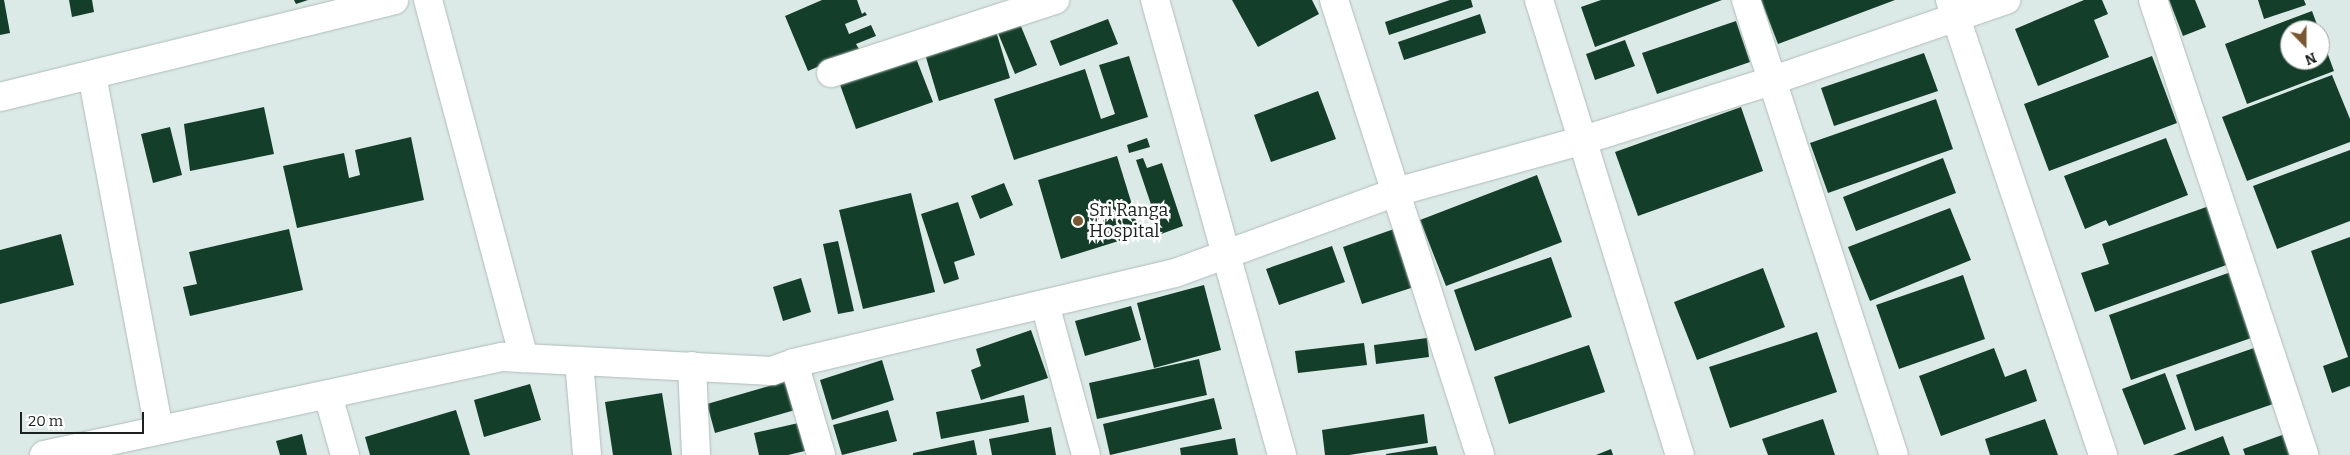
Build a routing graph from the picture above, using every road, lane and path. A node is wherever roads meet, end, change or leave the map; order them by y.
1 (394, 0) edge
2 (428, 0) edge
3 (1055, 0) edge
4 (1155, 0) edge
5 (1334, 0) edge
6 (1539, 0) edge
7 (1746, 0) edge
8 (2006, 0) edge
9 (2153, 0) edge
10 (1953, 9) edge
11 (831, 73) dead end
12 (92, 75) junction
13 (1771, 81) junction
14 (0, 98) edge
15 (1584, 140) junction
16 (1396, 192) junction
17 (1226, 256) junction
18 (1045, 304) junction
19 (524, 358) junction
20 (579, 361) junction
21 (794, 363) junction
22 (692, 366) junction
23 (328, 394) junction
24 (159, 430) junction
25 (84, 451) edge
26 (44, 455) edge
27 (345, 455) edge
28 (587, 455) edge
29 (696, 455) edge
30 (821, 455) edge
31 (1086, 455) edge
32 (1282, 455) edge
33 (1480, 455) edge
34 (1680, 455) edge
35 (1894, 455) edge
36 (2103, 455) edge
37 (2304, 455) edge

1 - 12 street
2 - 19 street
3 - 11 street
4 - 17 street
5 - 16 street
6 - 15 street
7 - 13 street
8 - 10 street
9 - 37 street
10 - 13 street
10 - 36 street
12 - 14 street
12 - 24 street
13 - 15 street
13 - 35 street
15 - 16 street
15 - 34 street
16 - 17 street
16 - 33 street
17 - 18 street
17 - 32 street
18 - 21 street
18 - 31 street
19 - 20 street
19 - 23 street
20 - 22 street
20 - 28 street
21 - 22 street
21 - 30 street
22 - 29 street
23 - 24 street
23 - 27 street
24 - 25 street
25 - 26 street

